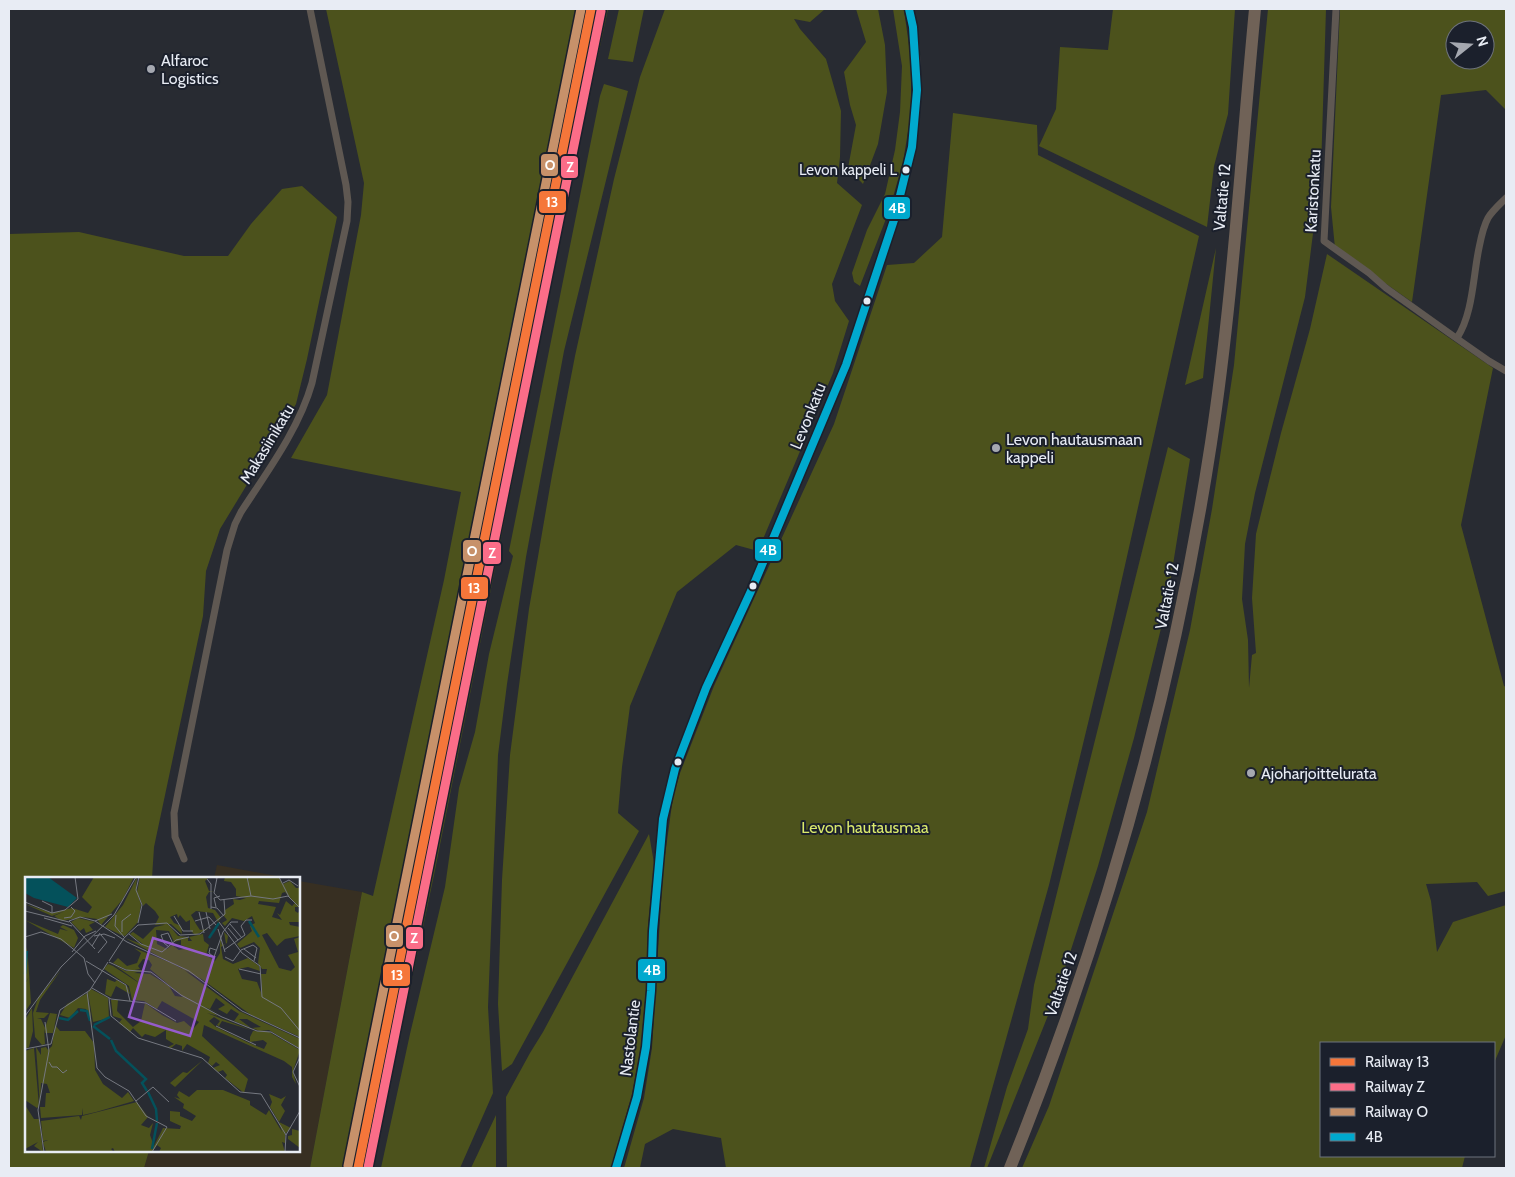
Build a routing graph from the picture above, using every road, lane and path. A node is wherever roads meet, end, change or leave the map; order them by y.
1 (310, 9) edge
2 (910, 9) edge
3 (1255, 9) edge
4 (1336, 9) edge
5 (1506, 198) edge
6 (1457, 338) junction
7 (1506, 371) edge
8 (663, 819) joint
9 (184, 859) dead end
10 (616, 1168) edge
11 (1010, 1168) edge

1 - 9 street, Makasiinikatu
2 - 8 main road, Levonkatu
3 - 11 highway, Valtatie 12
4 - 6 street, Karistonkatu
5 - 6 street
6 - 7 street, Karistonkatu
8 - 10 main road, Nastolantie

